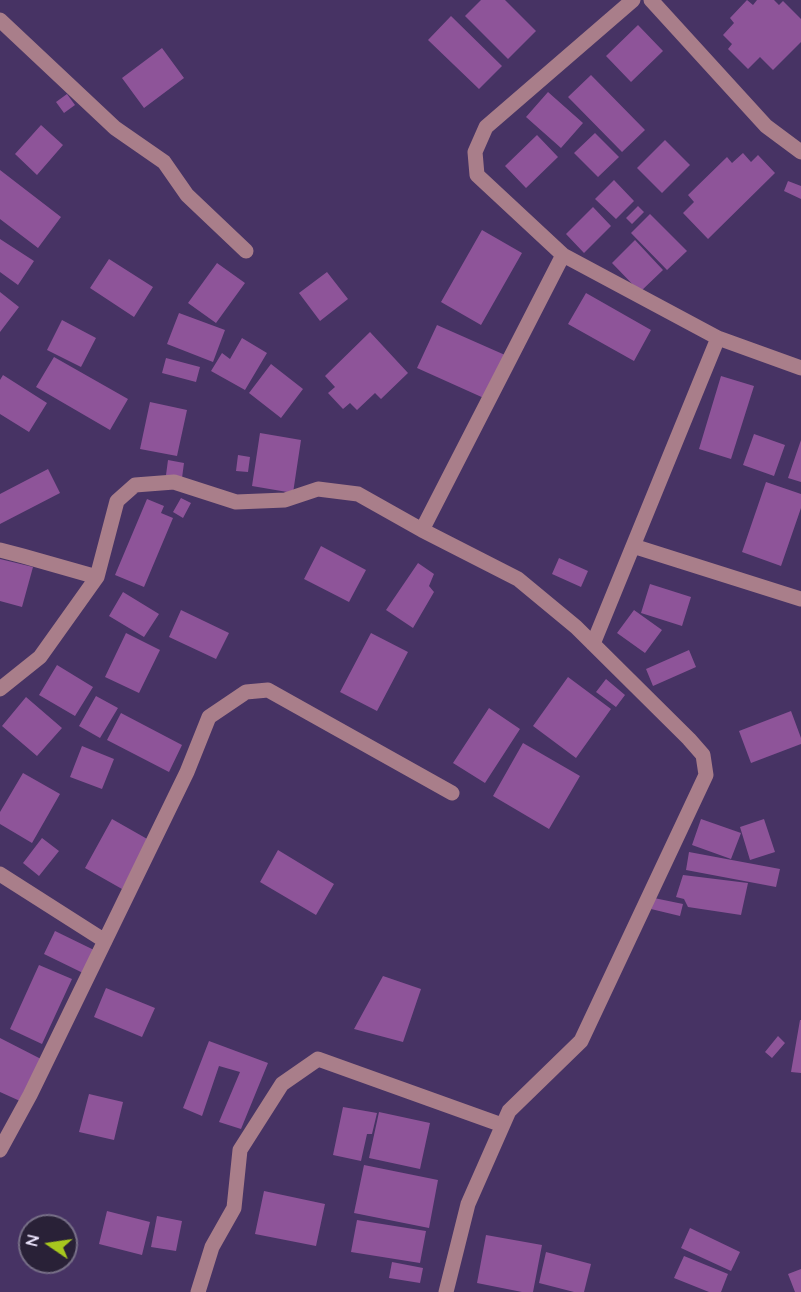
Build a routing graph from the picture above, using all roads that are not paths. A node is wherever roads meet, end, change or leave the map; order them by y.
1 (633, 0) edge
2 (651, 0) edge
3 (0, 20) edge
4 (801, 152) edge
5 (246, 251) dead end
6 (563, 255) junction
7 (718, 338) junction
8 (801, 368) edge
9 (422, 530) junction
10 (633, 546) junction
11 (0, 550) edge
12 (97, 577) junction
13 (801, 599) edge
14 (593, 644) junction
15 (0, 688) edge
16 (452, 794) dead end
17 (0, 874) edge
18 (105, 942) junction
19 (502, 1125) junction
20 (0, 1150) edge
21 (198, 1292) edge
22 (446, 1292) edge

1 - 6 street
2 - 4 street
3 - 5 street
6 - 7 street
6 - 9 street
7 - 8 street
7 - 10 street
9 - 12 street
9 - 14 street
10 - 13 street
10 - 14 street
11 - 12 street
12 - 15 street
14 - 19 street
16 - 18 street
17 - 18 street
18 - 20 street
19 - 21 street
19 - 22 street

